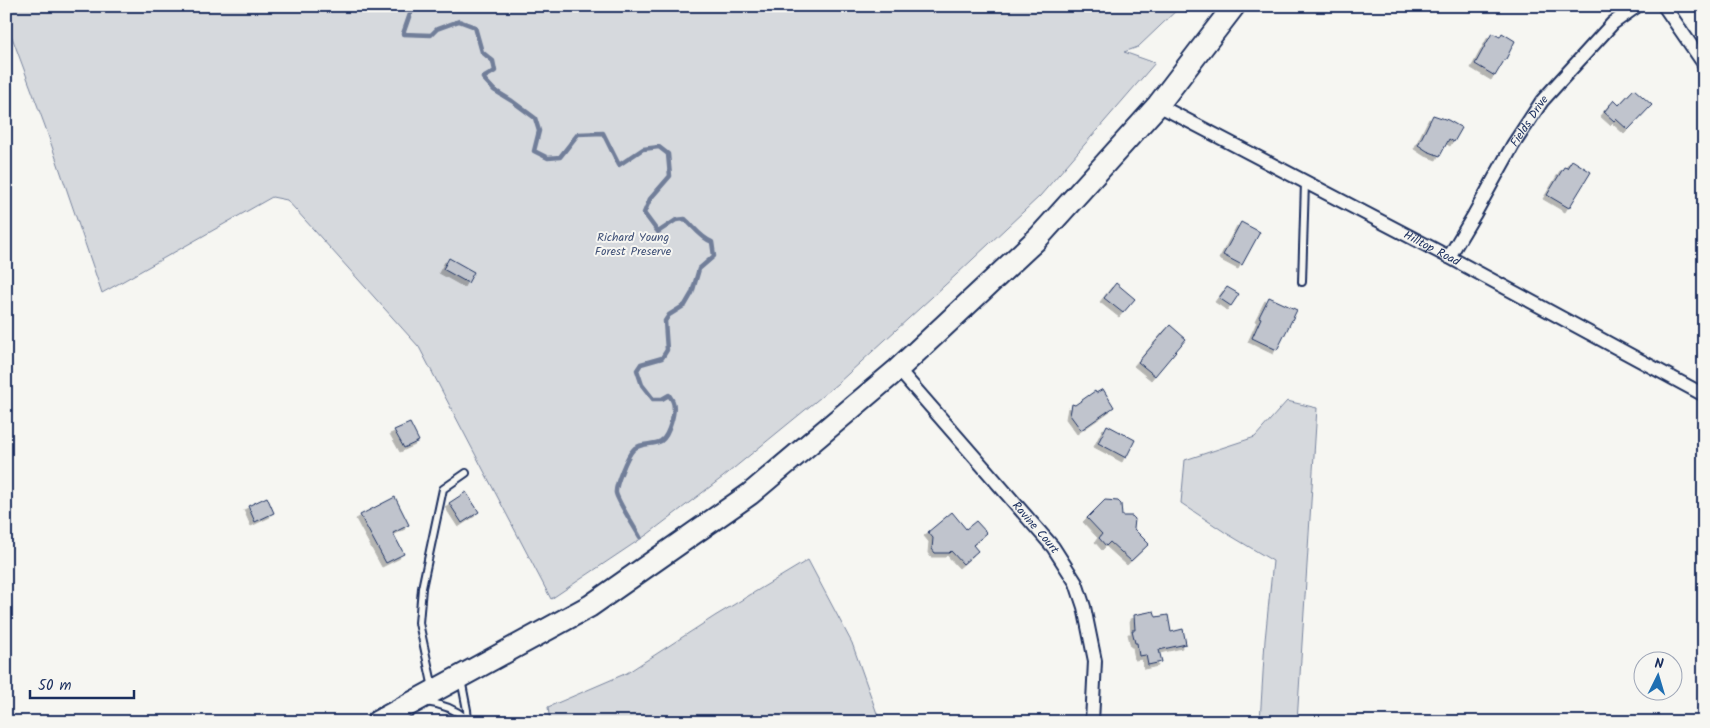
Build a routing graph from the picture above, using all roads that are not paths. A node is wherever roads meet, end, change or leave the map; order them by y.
1 (1234, 6) edge
2 (1637, 6) edge
3 (1664, 6) edge
4 (1704, 64) edge
5 (1158, 105) junction
6 (1305, 182) junction
7 (1449, 257) junction
8 (1302, 282) dead end
9 (898, 369) junction
10 (1704, 395) edge
11 (466, 473) dead end
12 (461, 676) junction
13 (425, 696) junction
14 (468, 721) edge
15 (377, 722) edge
16 (1092, 722) edge

1 - 5 main road
2 - 7 street, Fields Drive
3 - 4 street
5 - 6 street, Hilltop Road
5 - 9 main road
6 - 7 street, Hilltop Road
6 - 8 lane
7 - 10 street, Hilltop Road
9 - 12 main road
9 - 16 street, Ravine Court
11 - 13 lane
12 - 13 main road
12 - 14 lane
13 - 14 lane
13 - 15 main road

